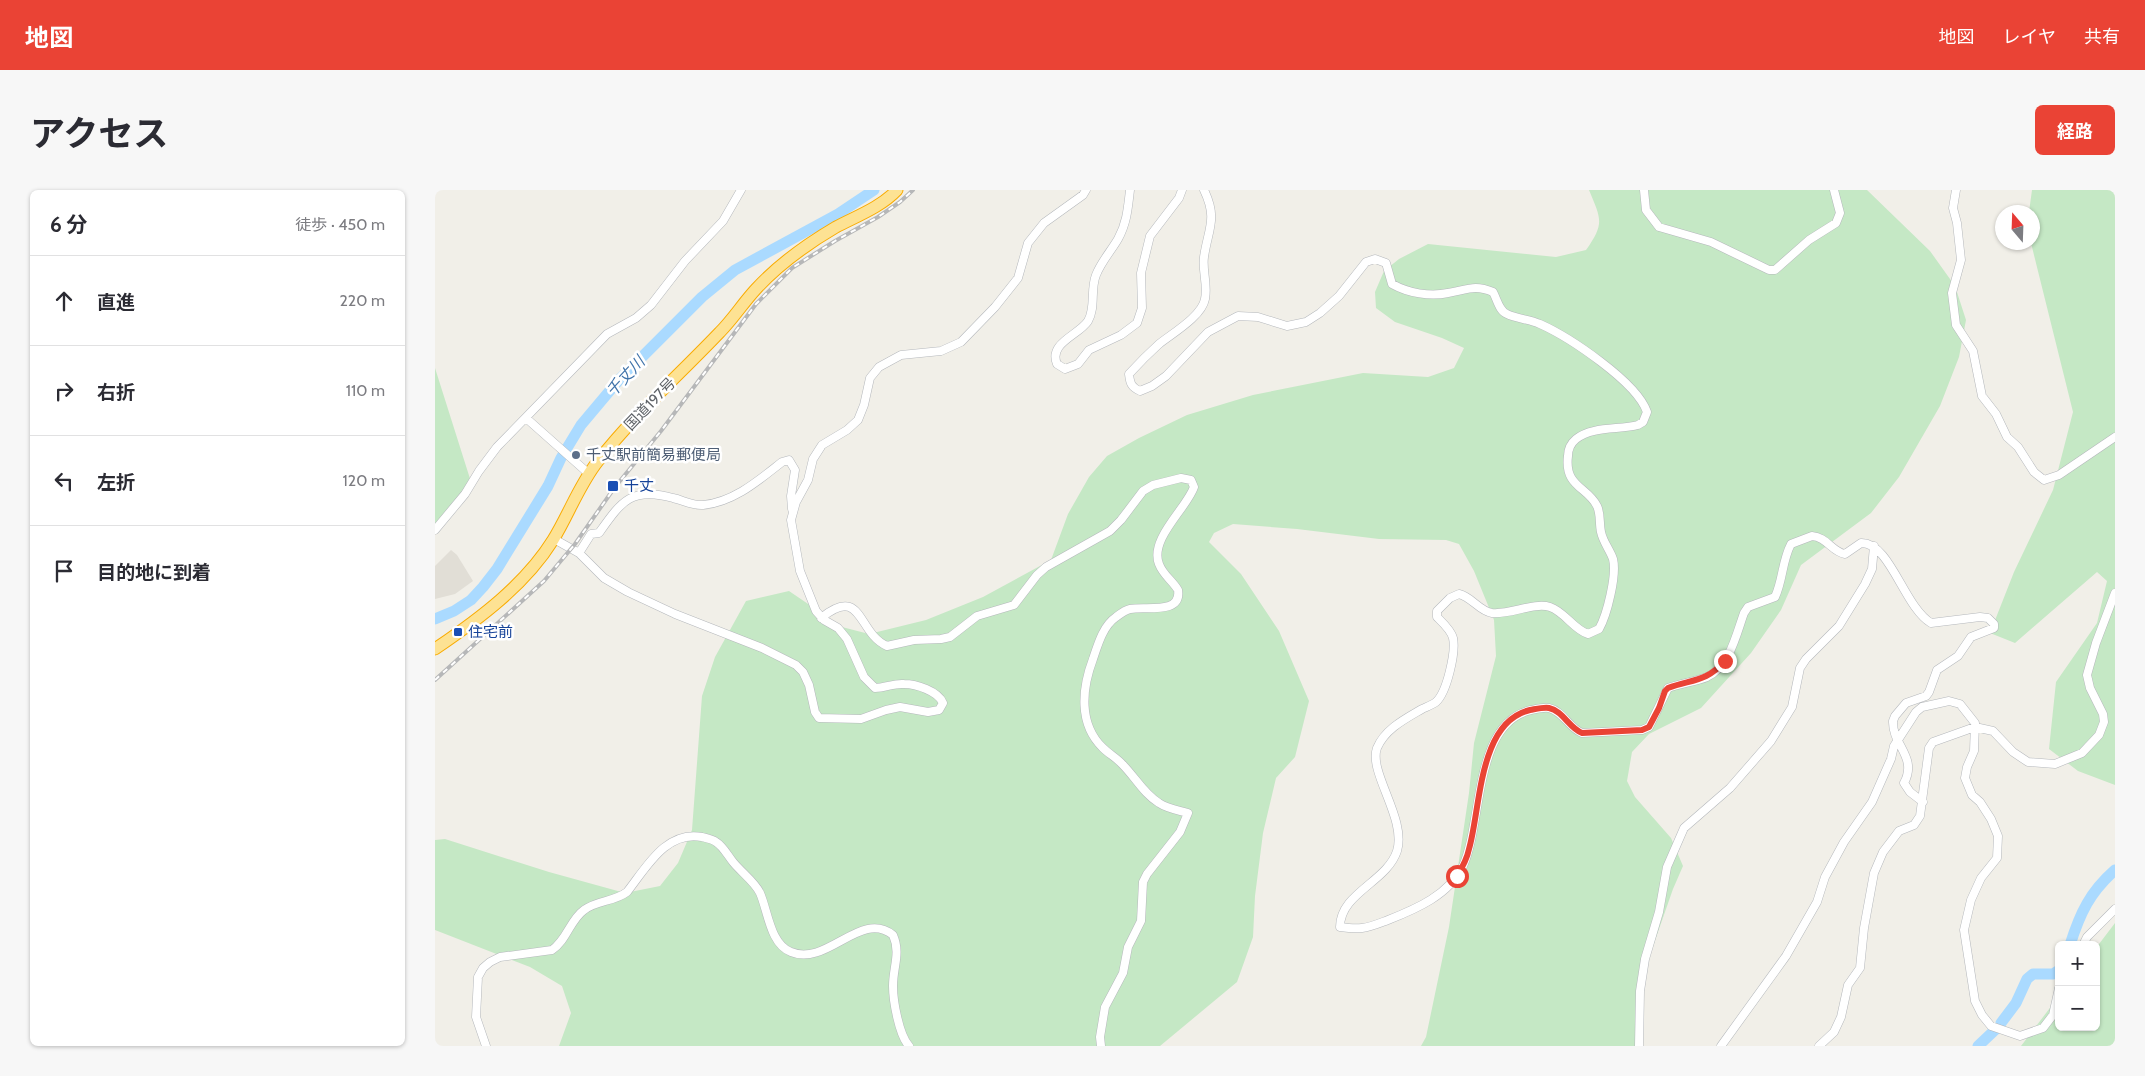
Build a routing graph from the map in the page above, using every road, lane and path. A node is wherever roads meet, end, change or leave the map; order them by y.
1 (741, 190) edge
2 (897, 190) edge
3 (1086, 190) edge
4 (1130, 190) edge
5 (1182, 190) edge
6 (1204, 190) edge
7 (1644, 190) edge
8 (1834, 190) edge
9 (1956, 190) edge
10 (526, 418) junction
11 (2115, 437) edge
12 (588, 473) junction
13 (792, 511) junction
14 (435, 530) edge
15 (554, 539) junction
16 (1874, 546) junction
17 (579, 553) junction
18 (2115, 593) edge
19 (821, 618) junction
20 (435, 649) edge
21 (1975, 726) junction
22 (1898, 740) junction
23 (1923, 802) junction
24 (2115, 909) edge
25 (2085, 941) edge
26 (2055, 1006) edge
27 (486, 1046) edge
28 (909, 1046) edge
29 (1101, 1046) edge
30 (1639, 1046) edge
31 (1721, 1046) edge
32 (1819, 1046) edge

1 - 10 street
2 - 12 highway, 国道197号
3 - 13 street
4 - 5 street
6 - 16 street
7 - 8 street
9 - 11 street
10 - 12 street
10 - 14 street
12 - 15 highway, 国道197号
13 - 17 street
13 - 19 street
15 - 17 street
15 - 20 highway, 国道197号
16 - 22 street
16 - 30 street
17 - 19 street
18 - 21 street
19 - 29 street
21 - 22 street
21 - 23 street
21 - 26 street
22 - 23 street
22 - 31 street
23 - 32 street
24 - 25 street
27 - 28 street

